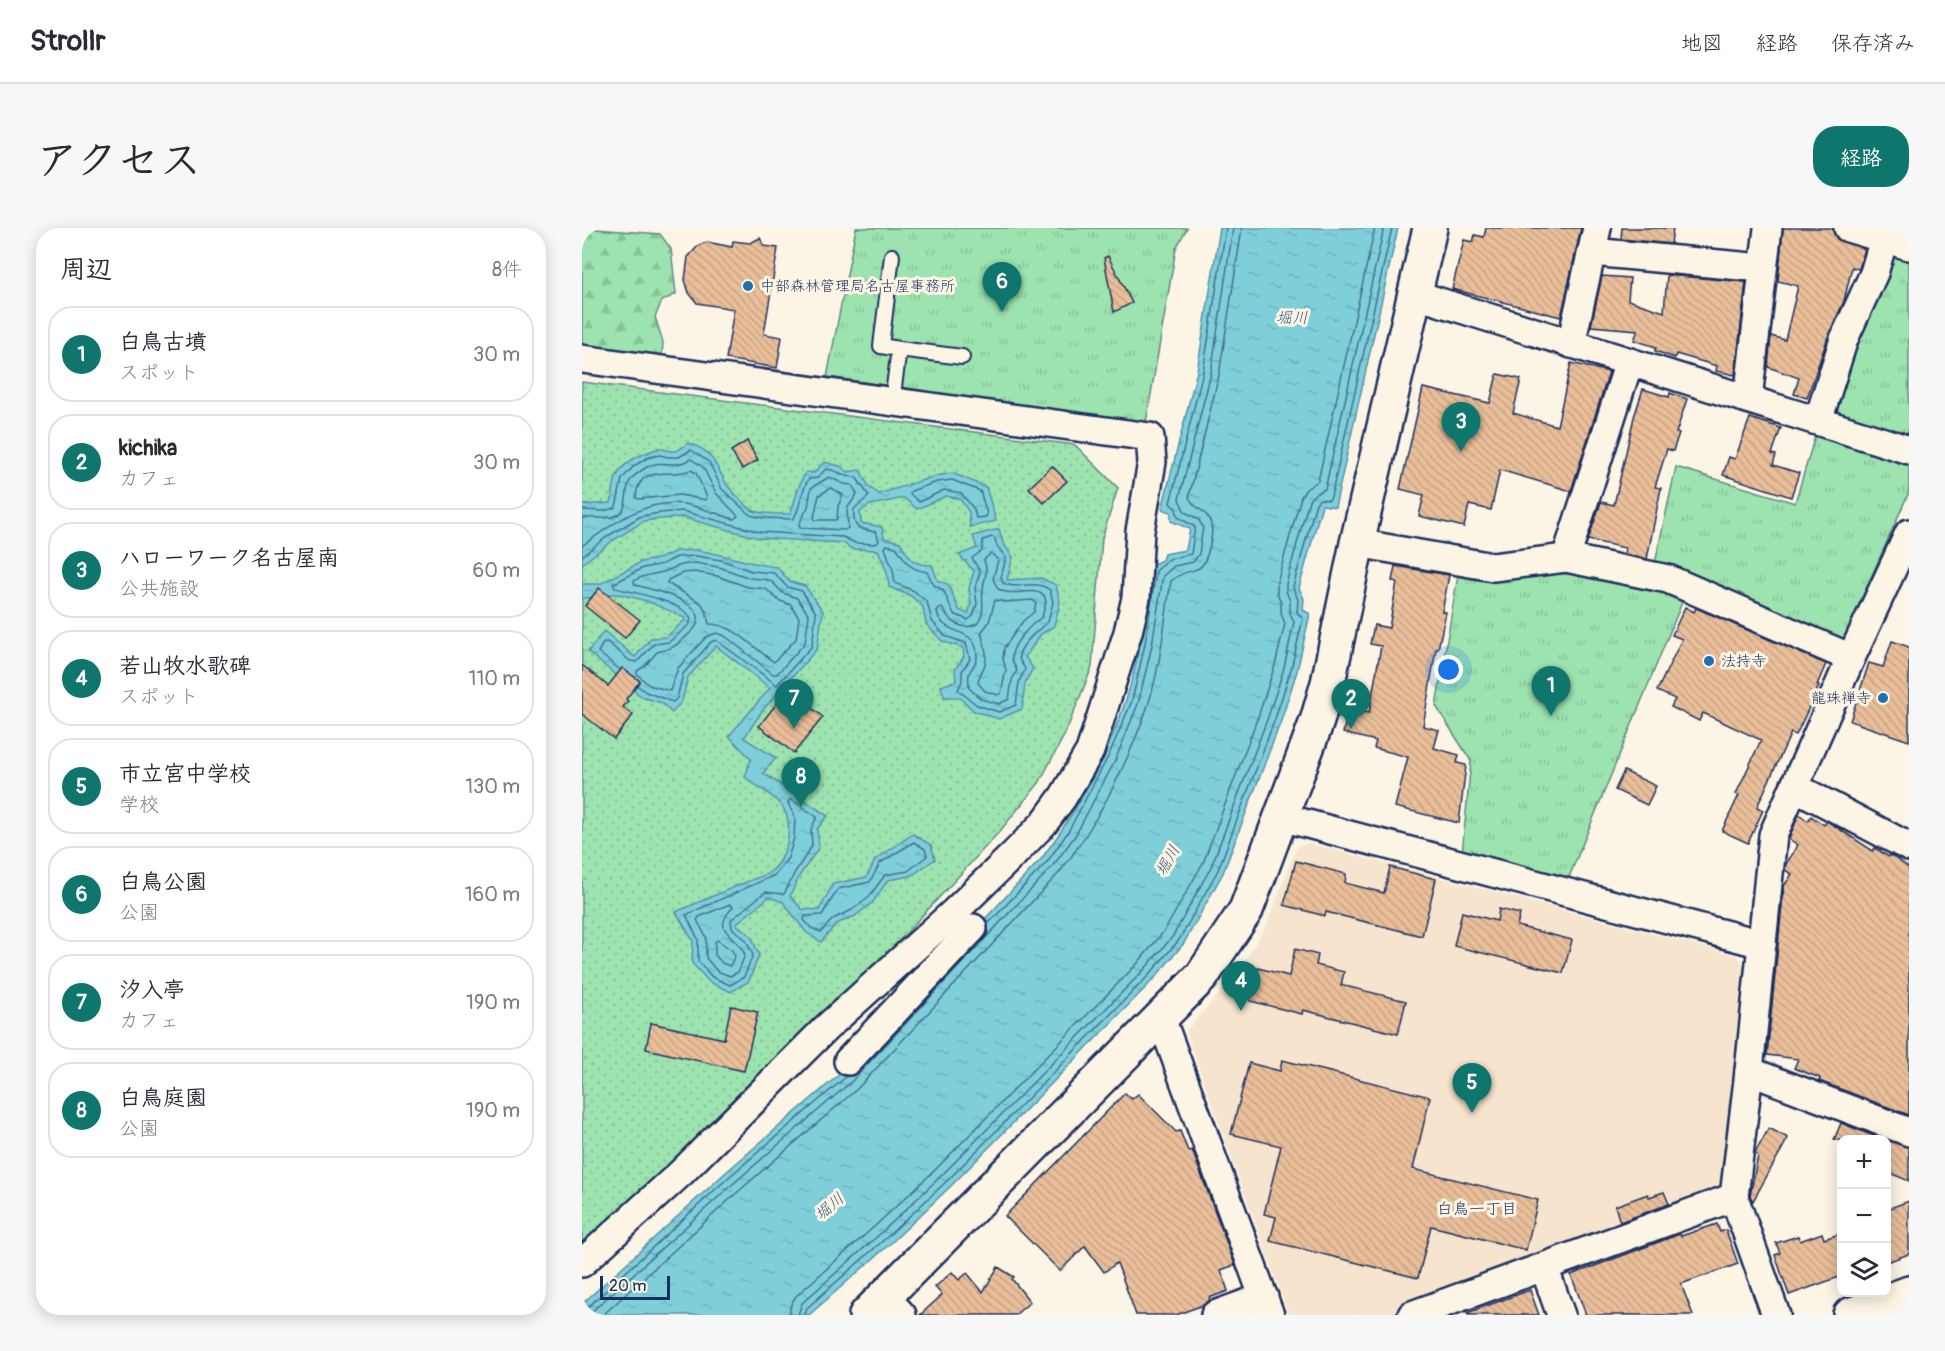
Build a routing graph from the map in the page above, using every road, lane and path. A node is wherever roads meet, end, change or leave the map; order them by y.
1 (1430, 228) edge
2 (1768, 228) edge
3 (1848, 228) edge
4 (1595, 240) edge
5 (1896, 242) edge
6 (892, 256) dead end
7 (1762, 268) junction
8 (1414, 294) junction
9 (1571, 344) junction
10 (899, 349) junction
11 (962, 357) dead end
12 (582, 359) edge
13 (1629, 362) junction
14 (1748, 399) junction
15 (892, 402) junction
16 (1818, 421) junction
17 (1909, 450) edge
18 (1909, 533) edge
19 (1357, 543) junction
20 (1566, 558) junction
21 (1851, 658) junction
22 (1795, 787) junction
23 (1281, 817) junction
24 (1909, 847) edge
25 (974, 928) dead end
26 (1762, 944) junction
27 (1161, 1018) junction
28 (848, 1061) dead end
29 (1749, 1071) junction
30 (1909, 1132) edge
31 (1734, 1197) junction
32 (582, 1263) edge
33 (1544, 1268) junction
34 (1909, 1293) edge
35 (1267, 1306) edge
36 (884, 1309) edge
37 (1215, 1315) edge
38 (1412, 1315) edge
39 (1561, 1315) edge
40 (1776, 1315) edge
41 (1850, 1315) edge

1 - 8 street
2 - 7 street
3 - 5 street
4 - 7 street
4 - 9 street
5 - 16 street
6 - 10 lane
7 - 14 street
8 - 9 street
8 - 19 street
9 - 13 street
10 - 11 lane
10 - 15 lane
12 - 15 street
13 - 14 street
13 - 20 street
14 - 16 street
15 - 32 street
16 - 17 street
18 - 21 street
19 - 20 street
19 - 23 street
20 - 21 street
21 - 22 street
22 - 24 street
22 - 26 street
23 - 26 street
23 - 27 street
25 - 28 street
26 - 29 street
27 - 35 street
27 - 36 street
29 - 30 street
29 - 31 street
31 - 33 street
31 - 40 street
33 - 38 street
33 - 39 street
34 - 41 street
35 - 37 street

